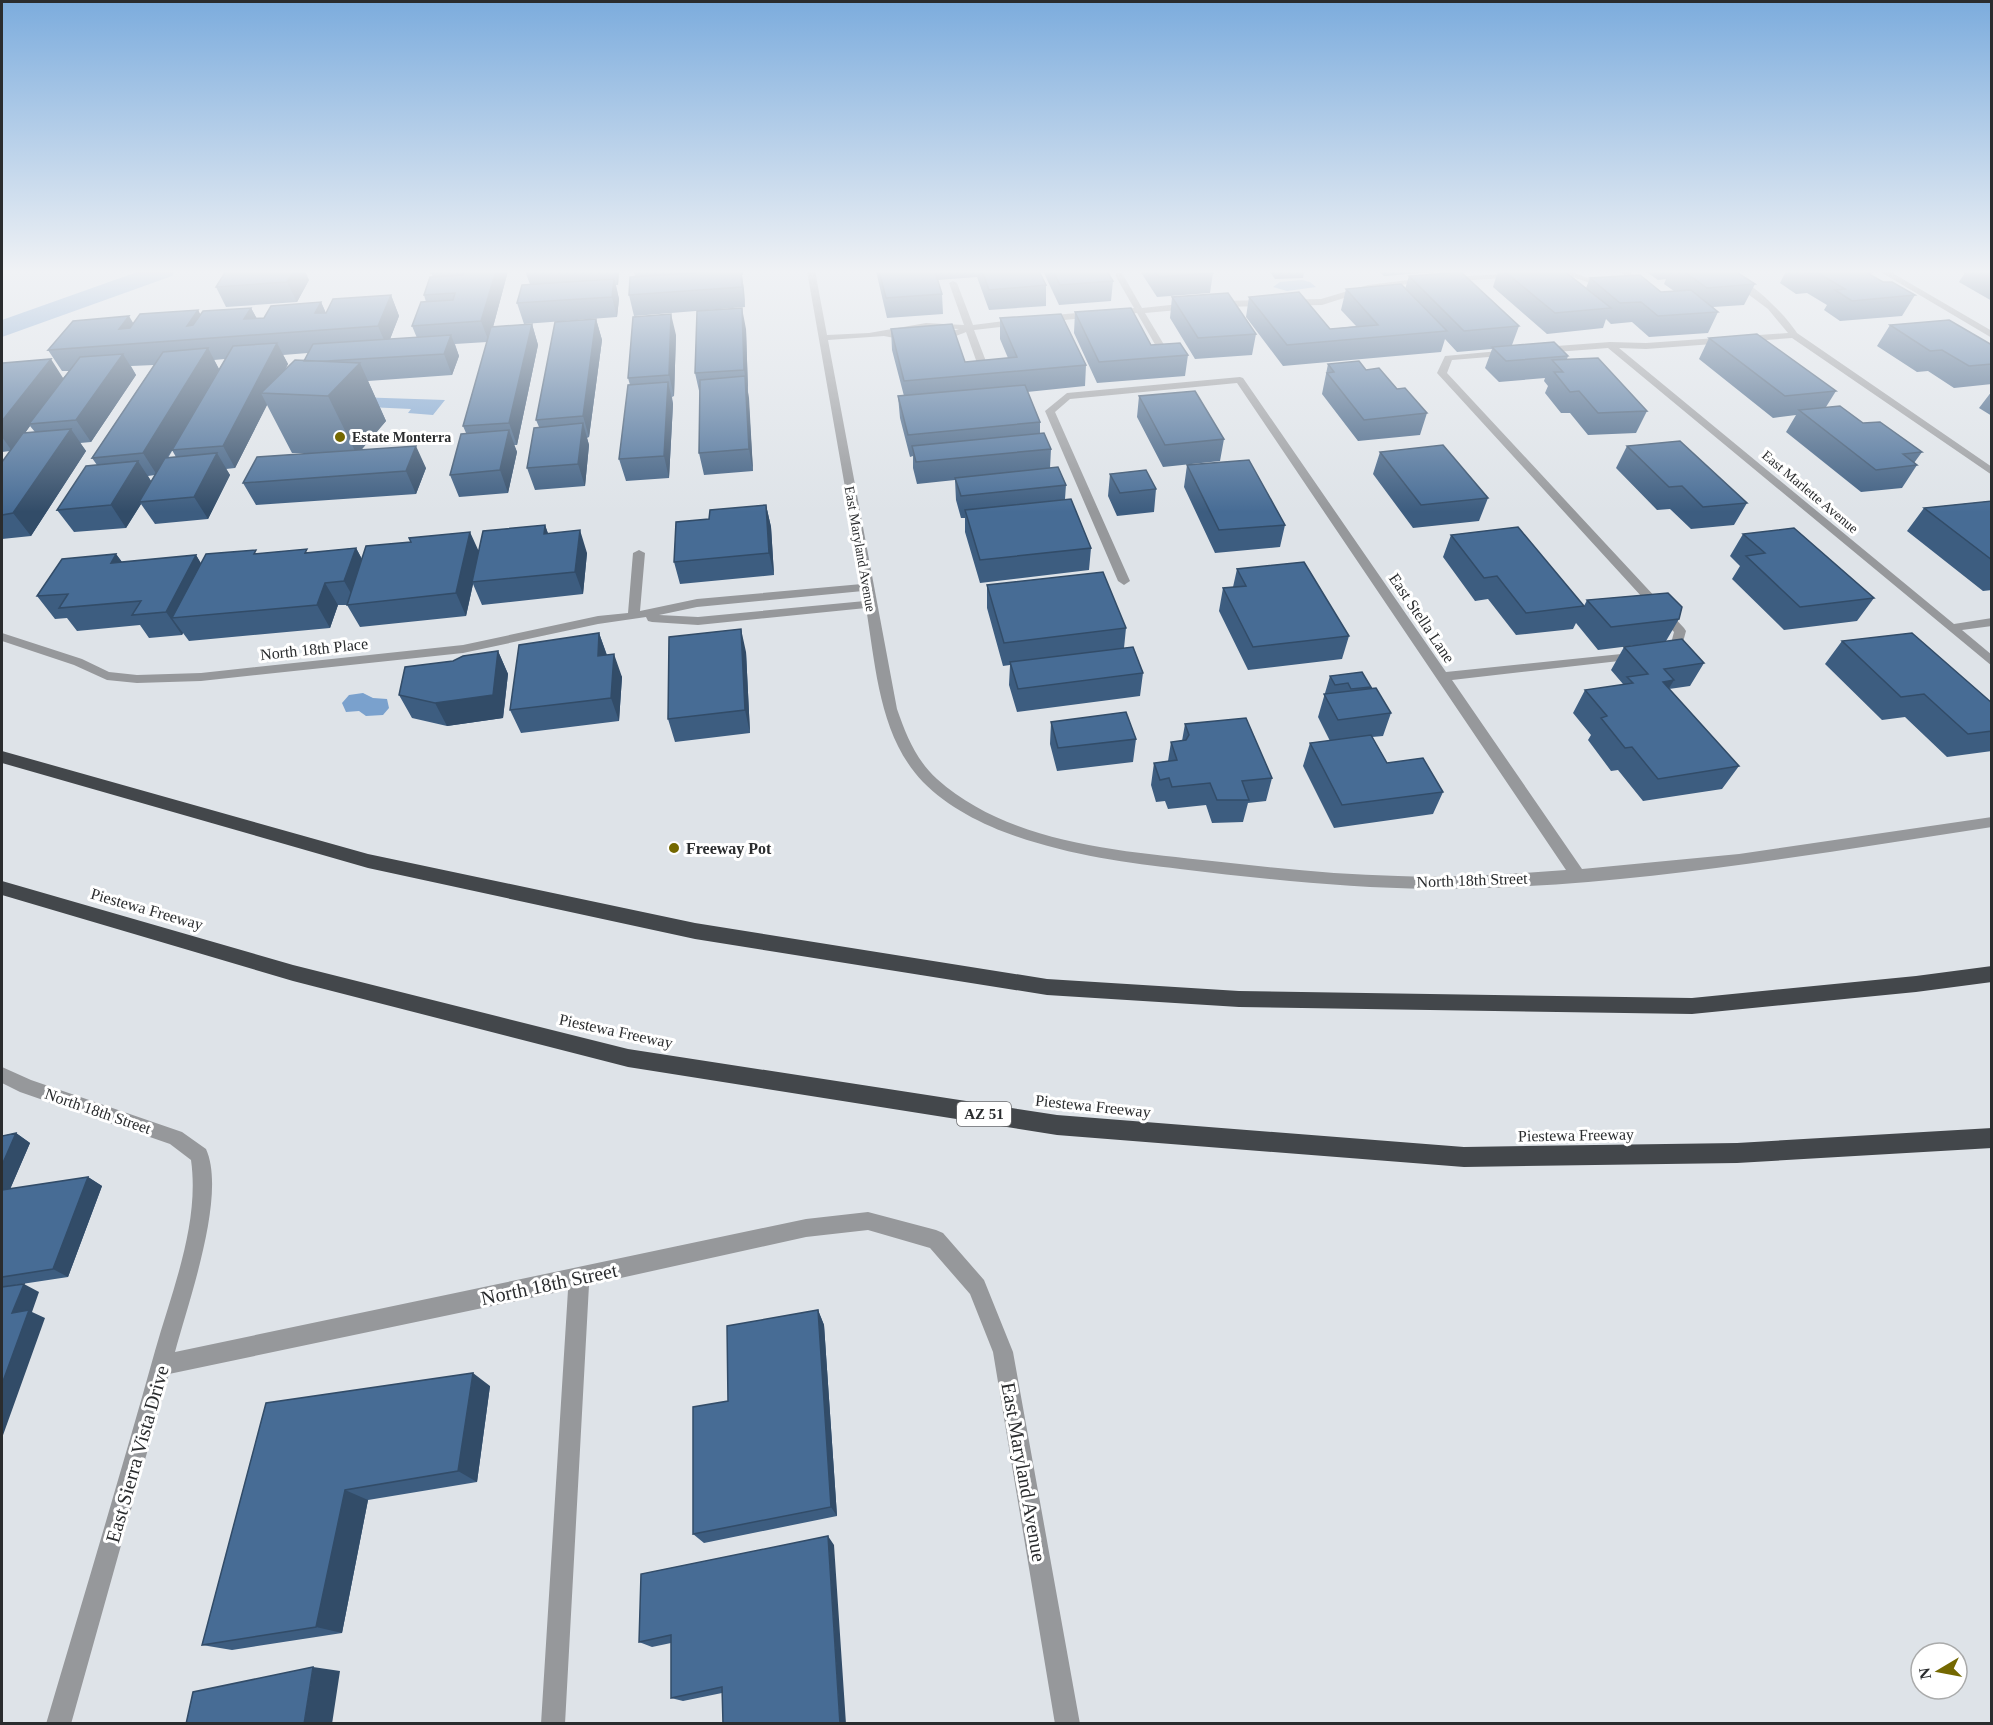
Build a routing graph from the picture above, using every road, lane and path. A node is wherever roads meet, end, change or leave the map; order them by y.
1 (825, 352) edge
2 (977, 352) edge
3 (1530, 352) edge
4 (1618, 352) edge
5 (1818, 352) edge
6 (987, 377) edge
7 (1992, 472) edge
8 (639, 553) dead end
9 (1124, 581) dead end
10 (867, 586) junction
11 (870, 604) junction
12 (634, 616) junction
13 (1992, 622) edge
14 (1951, 628) junction
15 (2, 637) edge
16 (1992, 662) edge
17 (1442, 677) junction
18 (2, 757) edge
19 (960, 801) joint
20 (1992, 822) edge
21 (1577, 874) junction
22 (2, 888) edge
23 (1992, 974) edge
24 (2, 1075) edge
25 (1992, 1138) edge
26 (204, 1182) joint
27 (936, 1240) joint
28 (579, 1278) junction
29 (163, 1365) junction
30 (58, 1724) edge
31 (553, 1724) edge
32 (1068, 1724) edge

1 - 10 street, East Maryland Avenue
2 - 6 street
3 - 17 street
4 - 14 street, East Marlette Avenue
5 - 7 street
8 - 12 street
9 - 17 street, East Stella Lane
10 - 11 street, East Maryland Avenue
10 - 12 street, North 18th Place
11 - 12 street, North 18th Place
11 - 19 street, East Maryland Avenue
12 - 15 street, North 18th Place
13 - 14 street
14 - 16 street, East Marlette Avenue
17 - 21 street, East Stella Lane
18 - 23 highway
19 - 21 street, North 18th Street
20 - 21 street, North 18th Street
22 - 25 highway, Piestewa Freeway / AZ 51
24 - 26 street, North 18th Street
26 - 29 street, East Sierra Vista Drive
27 - 28 street, North 18th Street
27 - 32 street, East Maryland Avenue
28 - 29 street, North 18th Street
28 - 31 street
29 - 30 street, East Sierra Vista Drive

